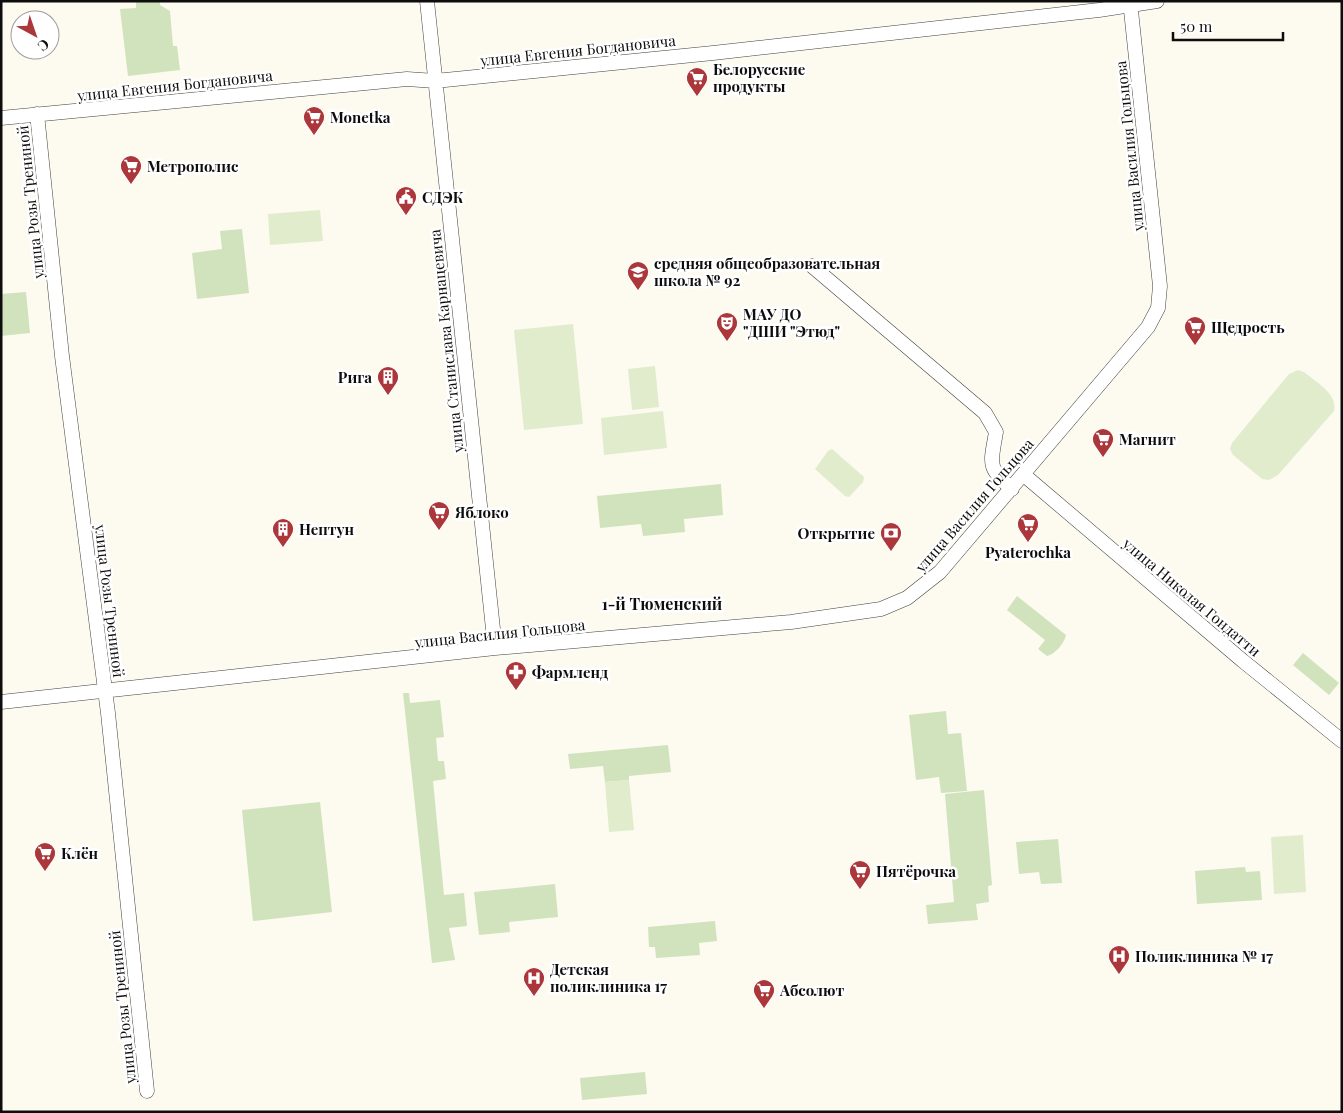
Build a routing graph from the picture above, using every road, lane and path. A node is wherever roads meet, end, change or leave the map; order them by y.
1 (427, 1) edge
2 (1157, 1) edge
3 (1130, 3) edge
4 (435, 81) junction
5 (37, 114) junction
6 (1, 118) edge
7 (812, 266) dead end
8 (1024, 475) junction
9 (1012, 489) junction
10 (495, 648) junction
11 (105, 689) junction
12 (1, 702) edge
13 (1342, 741) edge
14 (146, 1091) dead end

1 - 4 street, улица Станислава Карнацевича
2 - 3 street, улица Евгения Богдановича
3 - 4 street, улица Евгения Богдановича
3 - 8 street, улица Василия Гольцова
4 - 5 street, улица Евгения Богдановича
4 - 10 street, улица Станислава Карнацевича
5 - 6 street, улица Евгения Богдановича
5 - 11 street, улица Розы Трениной
7 - 9 street
8 - 9 street, улица Василия Гольцова
8 - 13 street, улица Николая Гондатти
9 - 10 street, улица Василия Гольцова
10 - 11 street, улица Василия Гольцова
11 - 12 street, улица Василия Гольцова
11 - 14 street, улица Розы Трениной

